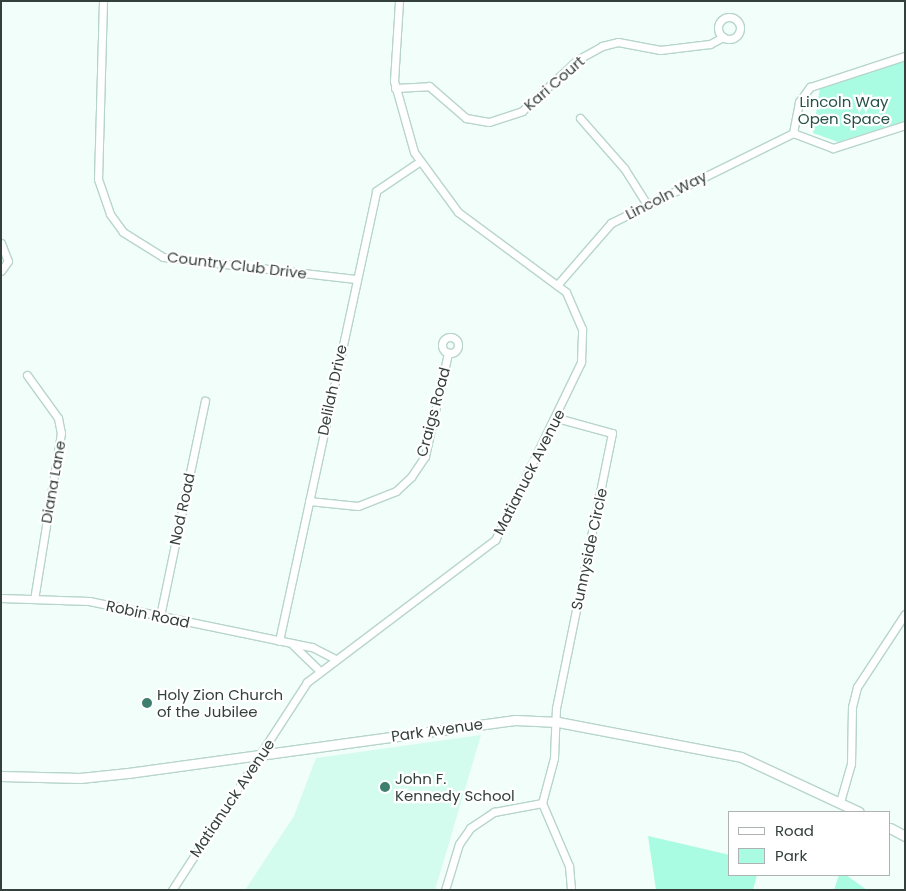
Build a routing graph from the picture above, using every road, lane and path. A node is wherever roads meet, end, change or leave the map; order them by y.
1 (103, 1) edge
2 (399, 1) edge
3 (723, 37) dead end
4 (905, 56) edge
5 (395, 88) junction
6 (580, 118) dead end
7 (905, 125) edge
8 (793, 133) junction
9 (419, 162) junction
10 (646, 203) junction
11 (1, 243) edge
12 (1, 271) edge
13 (356, 279) junction
14 (558, 284) junction
15 (448, 353) dead end
16 (27, 375) dead end
17 (205, 401) dead end
18 (557, 418) junction
19 (309, 502) junction
20 (1, 598) edge
21 (34, 599) junction
22 (905, 614) edge
23 (160, 616) junction
24 (278, 641) junction
25 (293, 645) junction
26 (336, 658) junction
27 (320, 671) junction
28 (558, 722) junction
29 (260, 754) junction
30 (1, 776) edge
31 (840, 802) junction
32 (542, 803) junction
33 (857, 811) edge
34 (891, 829) edge
35 (905, 836) edge
36 (172, 890) edge
37 (445, 890) edge
38 (571, 890) edge

1 - 13 street, Country Club Drive
2 - 5 street, Matianuck Avenue
3 - 5 street, Kari Court
4 - 8 street
5 - 9 street, Matianuck Avenue
6 - 10 street
7 - 8 street
8 - 10 street, Lincoln Way
9 - 13 street, Delilah Drive
9 - 14 street, Matianuck Avenue
10 - 14 street, Lincoln Way
11 - 12 street
13 - 19 street, Delilah Drive
14 - 18 street, Matianuck Avenue
15 - 19 street, Craigs Road
16 - 21 street, Diana Lane
17 - 23 street, Nod Road
18 - 26 street, Matianuck Avenue
18 - 28 street, Sunnyside Circle
19 - 24 street, Delilah Drive
20 - 21 street, Robin Road
21 - 23 street, Robin Road
22 - 31 street
23 - 24 street, Robin Road
24 - 25 street, Robin Road
25 - 26 street, Robin Road
25 - 27 street, Robin Road
26 - 27 street, Matianuck Avenue
27 - 29 street, Matianuck Avenue
28 - 29 main road, Park Avenue
28 - 31 main road, Park Avenue
28 - 32 street
29 - 30 main road, Park Avenue
29 - 36 street, Matianuck Avenue
31 - 33 main road, Park Avenue
32 - 37 street
32 - 38 street
34 - 35 main road

